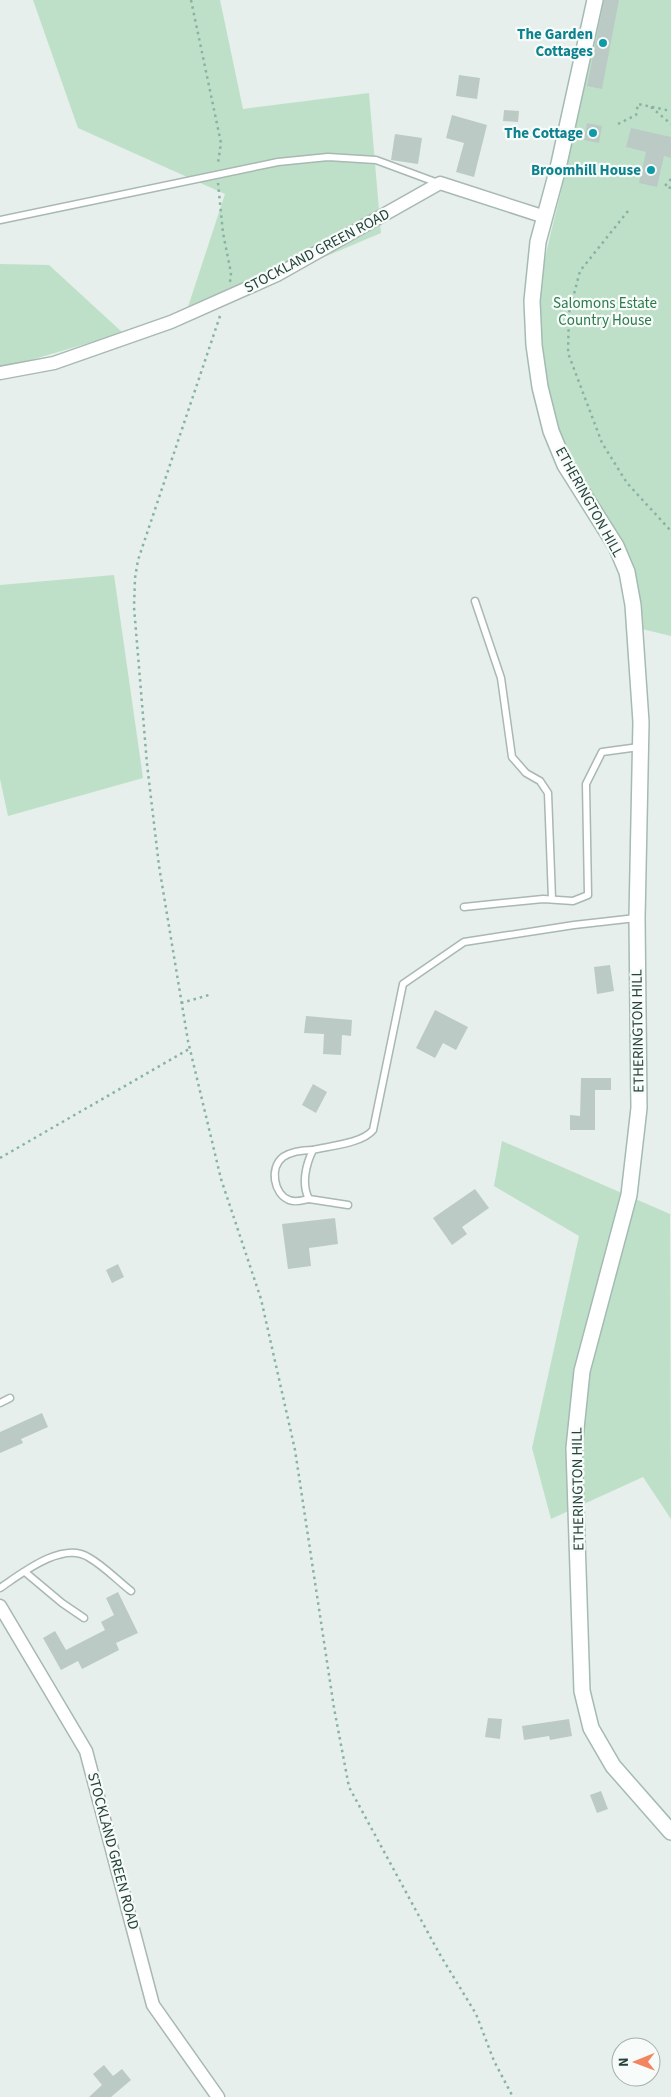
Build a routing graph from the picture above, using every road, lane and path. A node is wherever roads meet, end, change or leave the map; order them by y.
1 (191, 0) edge
2 (595, 0) edge
3 (650, 106) junction
4 (671, 111) edge
5 (618, 124) dead end
6 (671, 124) edge
7 (217, 175) junction
8 (671, 180) edge
9 (440, 183) junction
10 (671, 188) edge
11 (628, 211) dead end
12 (545, 218) junction
13 (0, 220) edge
14 (225, 298) junction
15 (0, 372) edge
16 (671, 531) edge
17 (475, 601) dead end
18 (641, 747) junction
19 (552, 899) junction
20 (464, 907) dead end
21 (637, 918) junction
22 (209, 995) dead end
23 (181, 1003) junction
24 (189, 1049) junction
25 (313, 1150) junction
26 (0, 1158) edge
27 (309, 1199) junction
28 (348, 1205) dead end
29 (10, 1398) dead end
30 (0, 1403) edge
31 (25, 1572) junction
32 (0, 1588) edge
33 (131, 1592) dead end
34 (0, 1606) edge
35 (84, 1618) dead end
36 (671, 1832) edge
37 (213, 2096) edge
38 (513, 2097) edge

1 - 7 path
2 - 12 street, ETHERINGTON HILL
3 - 4 path
3 - 5 path
3 - 6 path
7 - 9 lane
7 - 13 lane
7 - 14 path
8 - 10 path
9 - 12 street
9 - 14 street, STOCKLAND GREEN ROAD
11 - 16 path
12 - 18 street, ETHERINGTON HILL
14 - 15 street, STOCKLAND GREEN ROAD
14 - 23 path
17 - 19 lane
18 - 19 lane
18 - 21 street, ETHERINGTON HILL
19 - 20 lane
21 - 25 lane
21 - 36 street, ETHERINGTON HILL
22 - 23 path
23 - 24 path
24 - 26 path
24 - 38 path
25 - 27 lane
25 - 27 lane
27 - 28 lane
29 - 30 lane
31 - 32 lane
31 - 33 lane
31 - 35 lane
34 - 37 street, STOCKLAND GREEN ROAD

